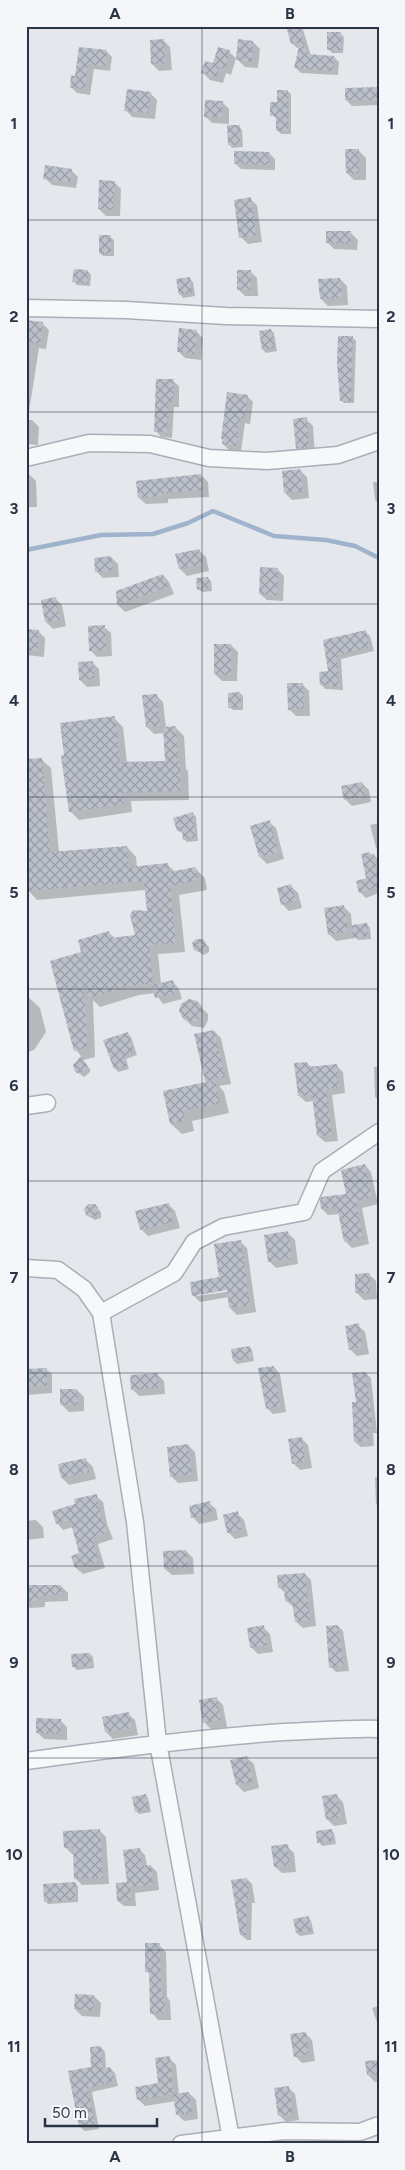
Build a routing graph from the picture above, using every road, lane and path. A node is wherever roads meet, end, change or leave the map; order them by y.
1 (26, 308) edge
2 (379, 318) edge
3 (379, 441) edge
4 (26, 458) edge
5 (47, 1103) dead end
6 (26, 1106) edge
7 (379, 1132) edge
8 (26, 1268) edge
9 (100, 1313) junction
10 (379, 1729) edge
11 (158, 1742) junction
12 (26, 1761) edge
13 (379, 2126) edge
14 (231, 2141) edge
15 (181, 2144) edge

1 - 2 street
3 - 4 street
5 - 6 street
7 - 9 street
8 - 9 street
9 - 11 street
10 - 11 street
11 - 12 street
11 - 14 street
13 - 14 street
14 - 15 street

